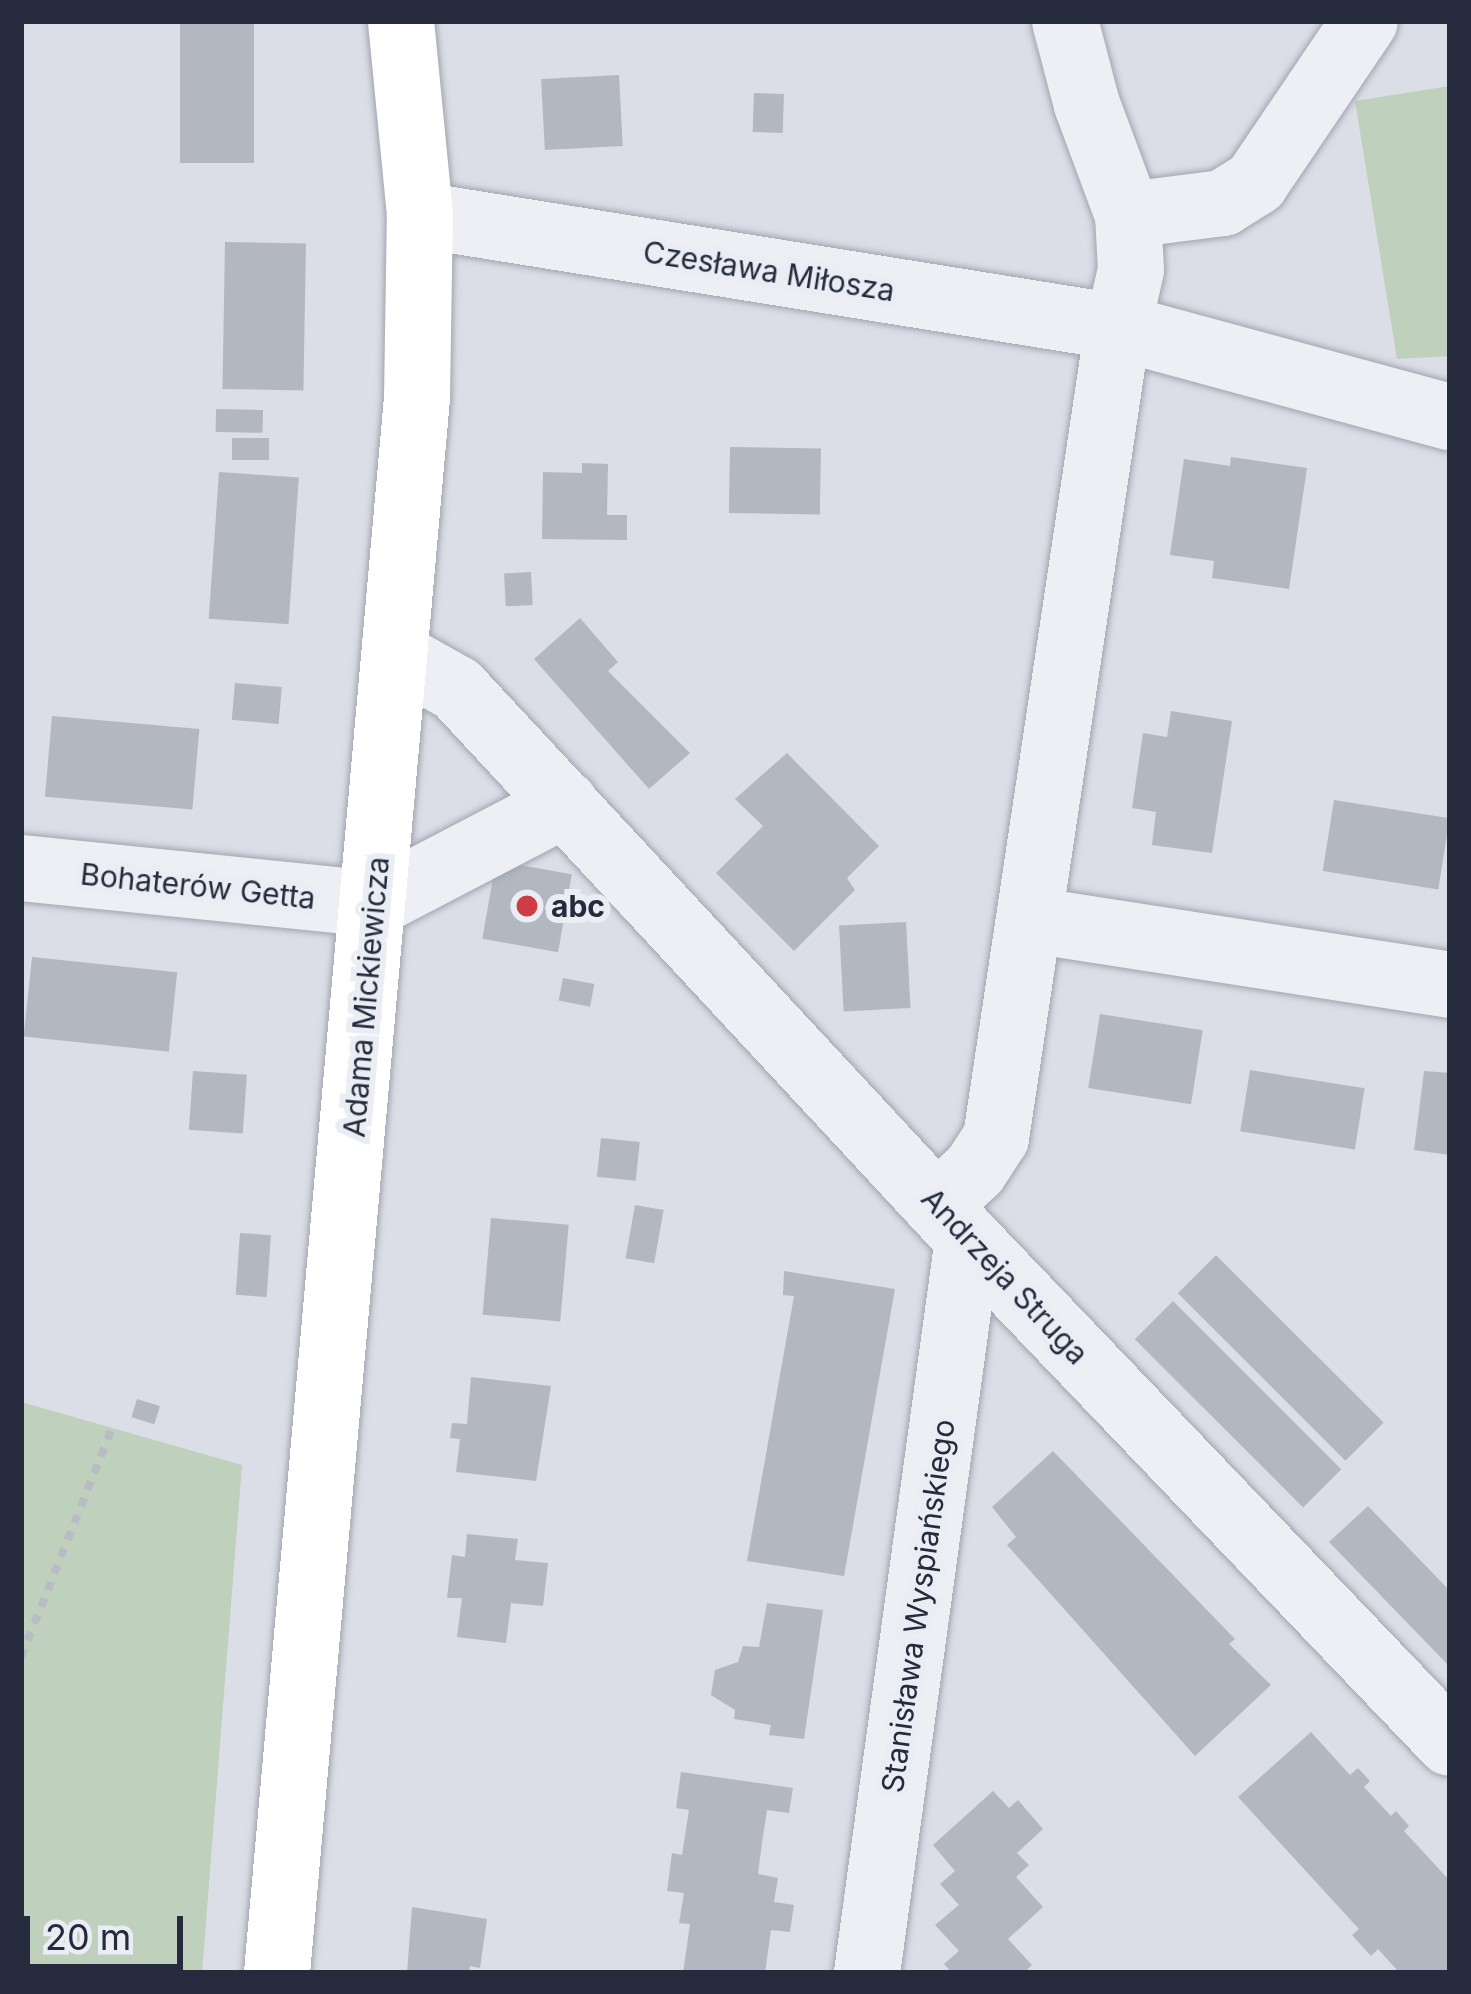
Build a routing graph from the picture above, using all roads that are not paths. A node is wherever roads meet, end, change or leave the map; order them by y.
1 (400, 21) edge
2 (1065, 21) edge
3 (1366, 21) edge
4 (419, 214) junction
5 (1128, 215) junction
6 (1118, 327) junction
7 (1450, 417) edge
8 (398, 656) junction
9 (565, 804) junction
10 (21, 868) edge
11 (374, 904) junction
12 (1030, 920) junction
13 (1450, 986) edge
14 (953, 1221) junction
15 (1450, 1743) edge
16 (278, 1973) edge
17 (867, 1973) edge

1 - 4 main road, Adama Mickiewicza
2 - 5 street
3 - 5 street
4 - 6 street, Czesława Miłosza
4 - 8 main road, Adama Mickiewicza
5 - 6 street
6 - 7 street, Czesława Miłosza
6 - 12 street
8 - 9 street, Andrzeja Struga
8 - 11 main road, Adama Mickiewicza
9 - 11 street
9 - 14 street, Andrzeja Struga
10 - 11 street, Bohaterów Getta
11 - 16 main road, Adama Mickiewicza
12 - 13 street
12 - 14 street
14 - 15 street, Andrzeja Struga
14 - 17 street, Stanisława Wyspiańskiego

